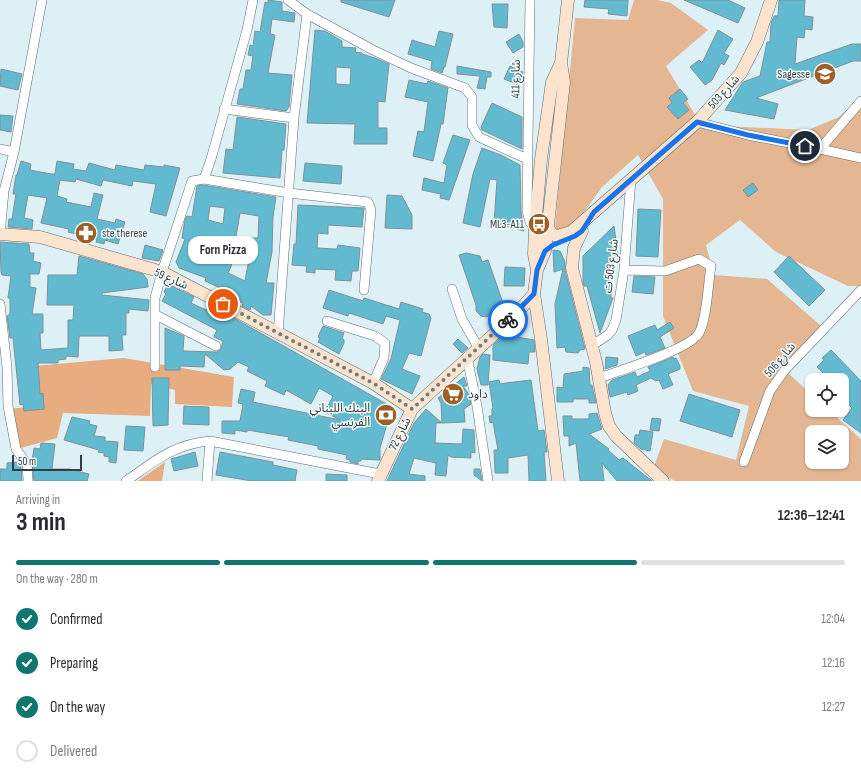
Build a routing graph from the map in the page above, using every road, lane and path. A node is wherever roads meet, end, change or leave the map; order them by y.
1 (42, 0) edge
2 (253, 0) edge
3 (288, 0) edge
4 (530, 0) edge
5 (568, 0) edge
6 (770, 0) edge
7 (307, 14) junction
8 (561, 63) junction
9 (861, 101) edge
10 (224, 109) junction
11 (294, 118) junction
12 (697, 122) junction
13 (0, 149) edge
14 (820, 149) junction
15 (14, 152) junction
16 (861, 158) edge
17 (527, 159) junction
18 (204, 179) junction
19 (631, 179) junction
20 (289, 193) junction
21 (594, 212) junction
22 (535, 228) junction
23 (548, 228) junction
24 (582, 231) junction
25 (0, 234) edge
26 (545, 251) junction
27 (537, 270) junction
28 (624, 270) junction
29 (162, 272) junction
30 (452, 289) dead end
31 (364, 290) dead end
32 (861, 290) edge
33 (534, 294) junction
34 (0, 304) edge
35 (156, 315) junction
36 (514, 316) junction
37 (327, 320) dead end
38 (540, 327) junction
39 (278, 334) junction
40 (2, 340) edge
41 (216, 346) dead end
42 (591, 346) junction
43 (478, 347) junction
44 (467, 357) junction
45 (155, 367) dead end
46 (599, 378) junction
47 (373, 383) junction
48 (412, 409) junction
49 (210, 441) junction
50 (744, 462) dead end
51 (379, 478) edge
52 (28, 481) edge
53 (126, 481) edge
54 (207, 481) edge
55 (488, 481) edge
56 (558, 481) edge
57 (663, 481) edge

1 - 15 street
2 - 10 street
3 - 7 street
4 - 17 street, شارع 411
5 - 8 street
6 - 12 street, شارع 503
7 - 11 street
7 - 17 street
8 - 22 street
8 - 23 street
9 - 14 street
10 - 11 street
10 - 18 street
11 - 20 street
12 - 14 street
12 - 19 street, شارع 503
13 - 15 street
14 - 16 street
15 - 25 street
17 - 22 street, شارع 411
18 - 20 street
18 - 29 street
19 - 21 street, شارع 503
19 - 28 street, شارع 503 ت
20 - 31 street
20 - 39 street
21 - 23 street
21 - 24 street
22 - 27 street
23 - 26 street
24 - 26 street
24 - 42 street
25 - 29 street, شارع 59
26 - 27 street
27 - 33 street
28 - 42 street, شارع 503 ت
28 - 46 street
29 - 35 street
29 - 39 street, شارع 59
30 - 43 street
32 - 50 street, شارع 506
33 - 36 street, شارع 72
33 - 38 street
34 - 40 street
35 - 41 street
35 - 45 street
36 - 38 street
36 - 43 street, شارع 72
37 - 47 street
38 - 56 street
39 - 47 street, شارع 59
40 - 52 street
42 - 46 street
43 - 44 street, شارع 72
44 - 48 street, شارع 72
44 - 55 street
46 - 57 street
47 - 48 street, شارع 59
48 - 51 street, شارع 72
49 - 51 street
49 - 53 street
49 - 54 street

